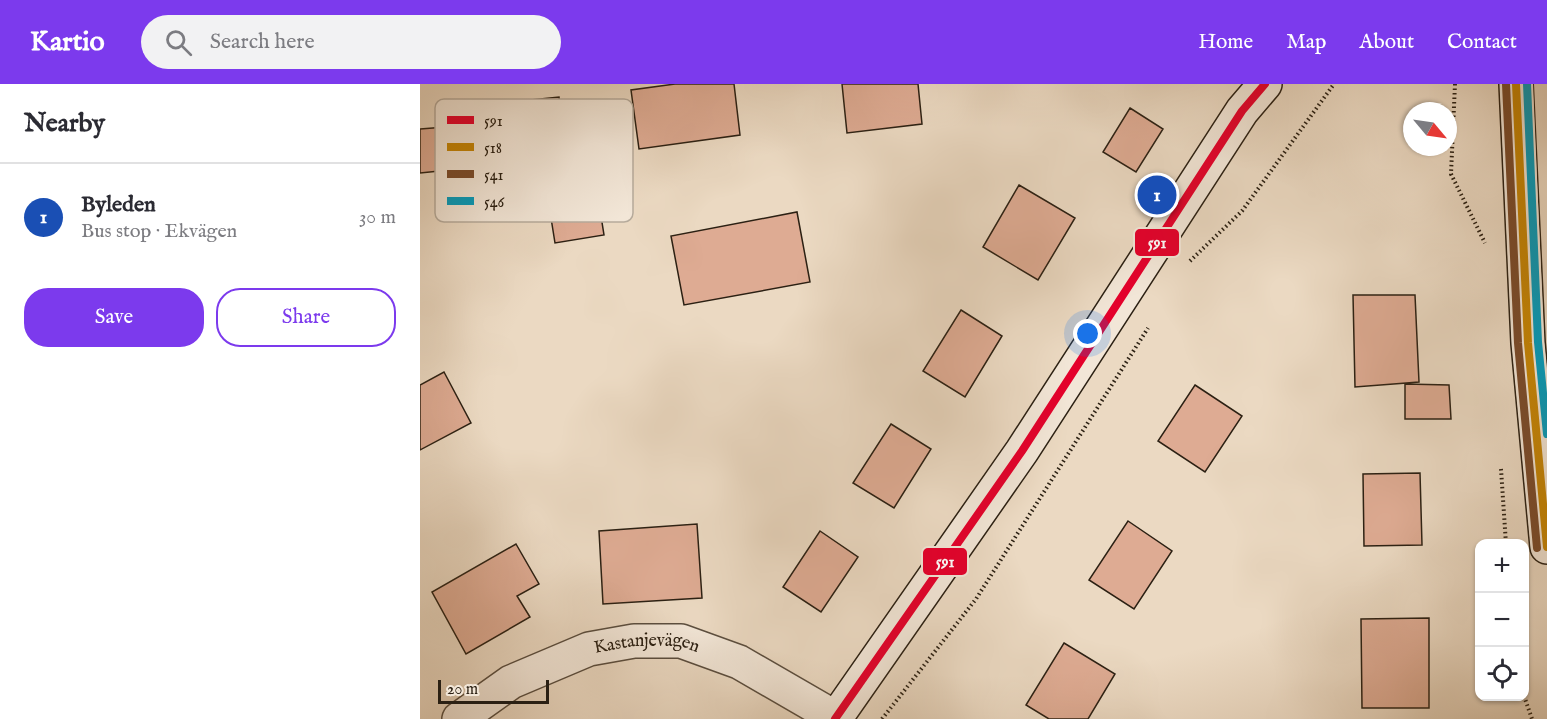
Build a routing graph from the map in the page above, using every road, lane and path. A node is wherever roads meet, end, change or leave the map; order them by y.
1 (1265, 84) edge
2 (1334, 84) edge
3 (1455, 84) edge
4 (1516, 84) edge
5 (1486, 251) dead end
6 (1184, 271) dead end
7 (1152, 320) dead end
8 (1500, 462) dead end
9 (1506, 539) edge
10 (1547, 547) edge
11 (1526, 701) edge
12 (835, 718) edge
13 (459, 719) edge
14 (882, 719) edge
15 (1532, 719) edge

1 - 12 street
2 - 6 path
3 - 5 path
4 - 10 street
7 - 14 path
8 - 9 path
11 - 15 path
12 - 13 street, Kastanjevägen

